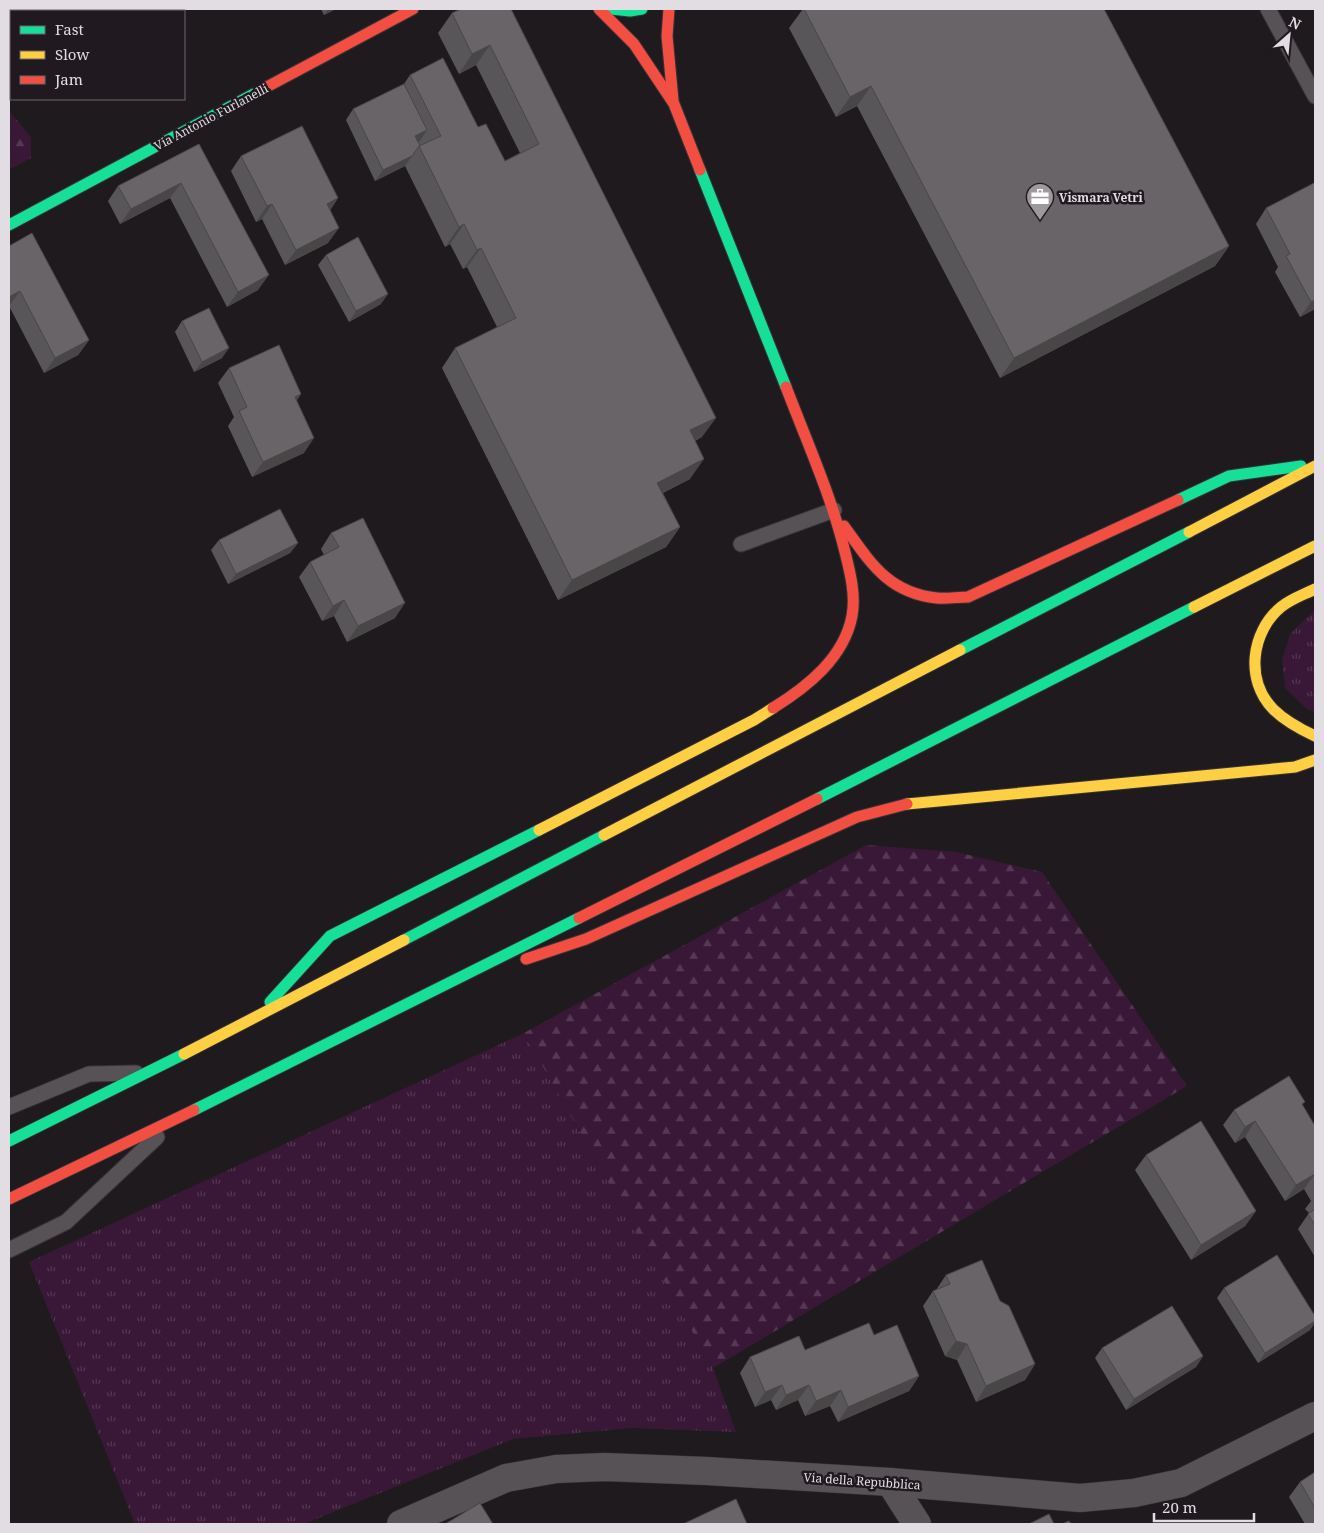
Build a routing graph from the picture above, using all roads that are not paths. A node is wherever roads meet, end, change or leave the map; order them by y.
1 (413, 9) edge
2 (599, 9) edge
3 (611, 9) edge
4 (642, 9) edge
5 (669, 9) edge
6 (1268, 9) edge
7 (1315, 96) edge
8 (674, 104) junction
9 (9, 225) edge
10 (1315, 465) edge
11 (834, 510) junction
12 (741, 544) dead end
13 (1315, 546) edge
14 (1315, 589) edge
15 (1315, 736) edge
16 (1315, 760) edge
17 (432, 990) junction
18 (258, 1016) junction
19 (147, 1073) junction
20 (9, 1107) edge
21 (177, 1119) junction
22 (9, 1142) edge
23 (9, 1199) edge
24 (9, 1250) edge
25 (1315, 1416) edge
26 (890, 1482) junction
27 (401, 1524) edge
28 (917, 1524) edge

1 - 9 main road, Via Antonio Furlanelli
2 - 8 main road
3 - 4 main road
5 - 8 main road
6 - 7 lane
8 - 11 main road
10 - 11 main road
10 - 18 main road
11 - 12 lane
11 - 18 main road
13 - 17 main road
14 - 15 main road
16 - 17 main road
17 - 21 main road
18 - 19 main road
19 - 20 lane
19 - 22 main road
21 - 23 main road
21 - 24 lane
25 - 26 street, Via della Repubblica
26 - 27 street, Via della Repubblica
26 - 28 street

